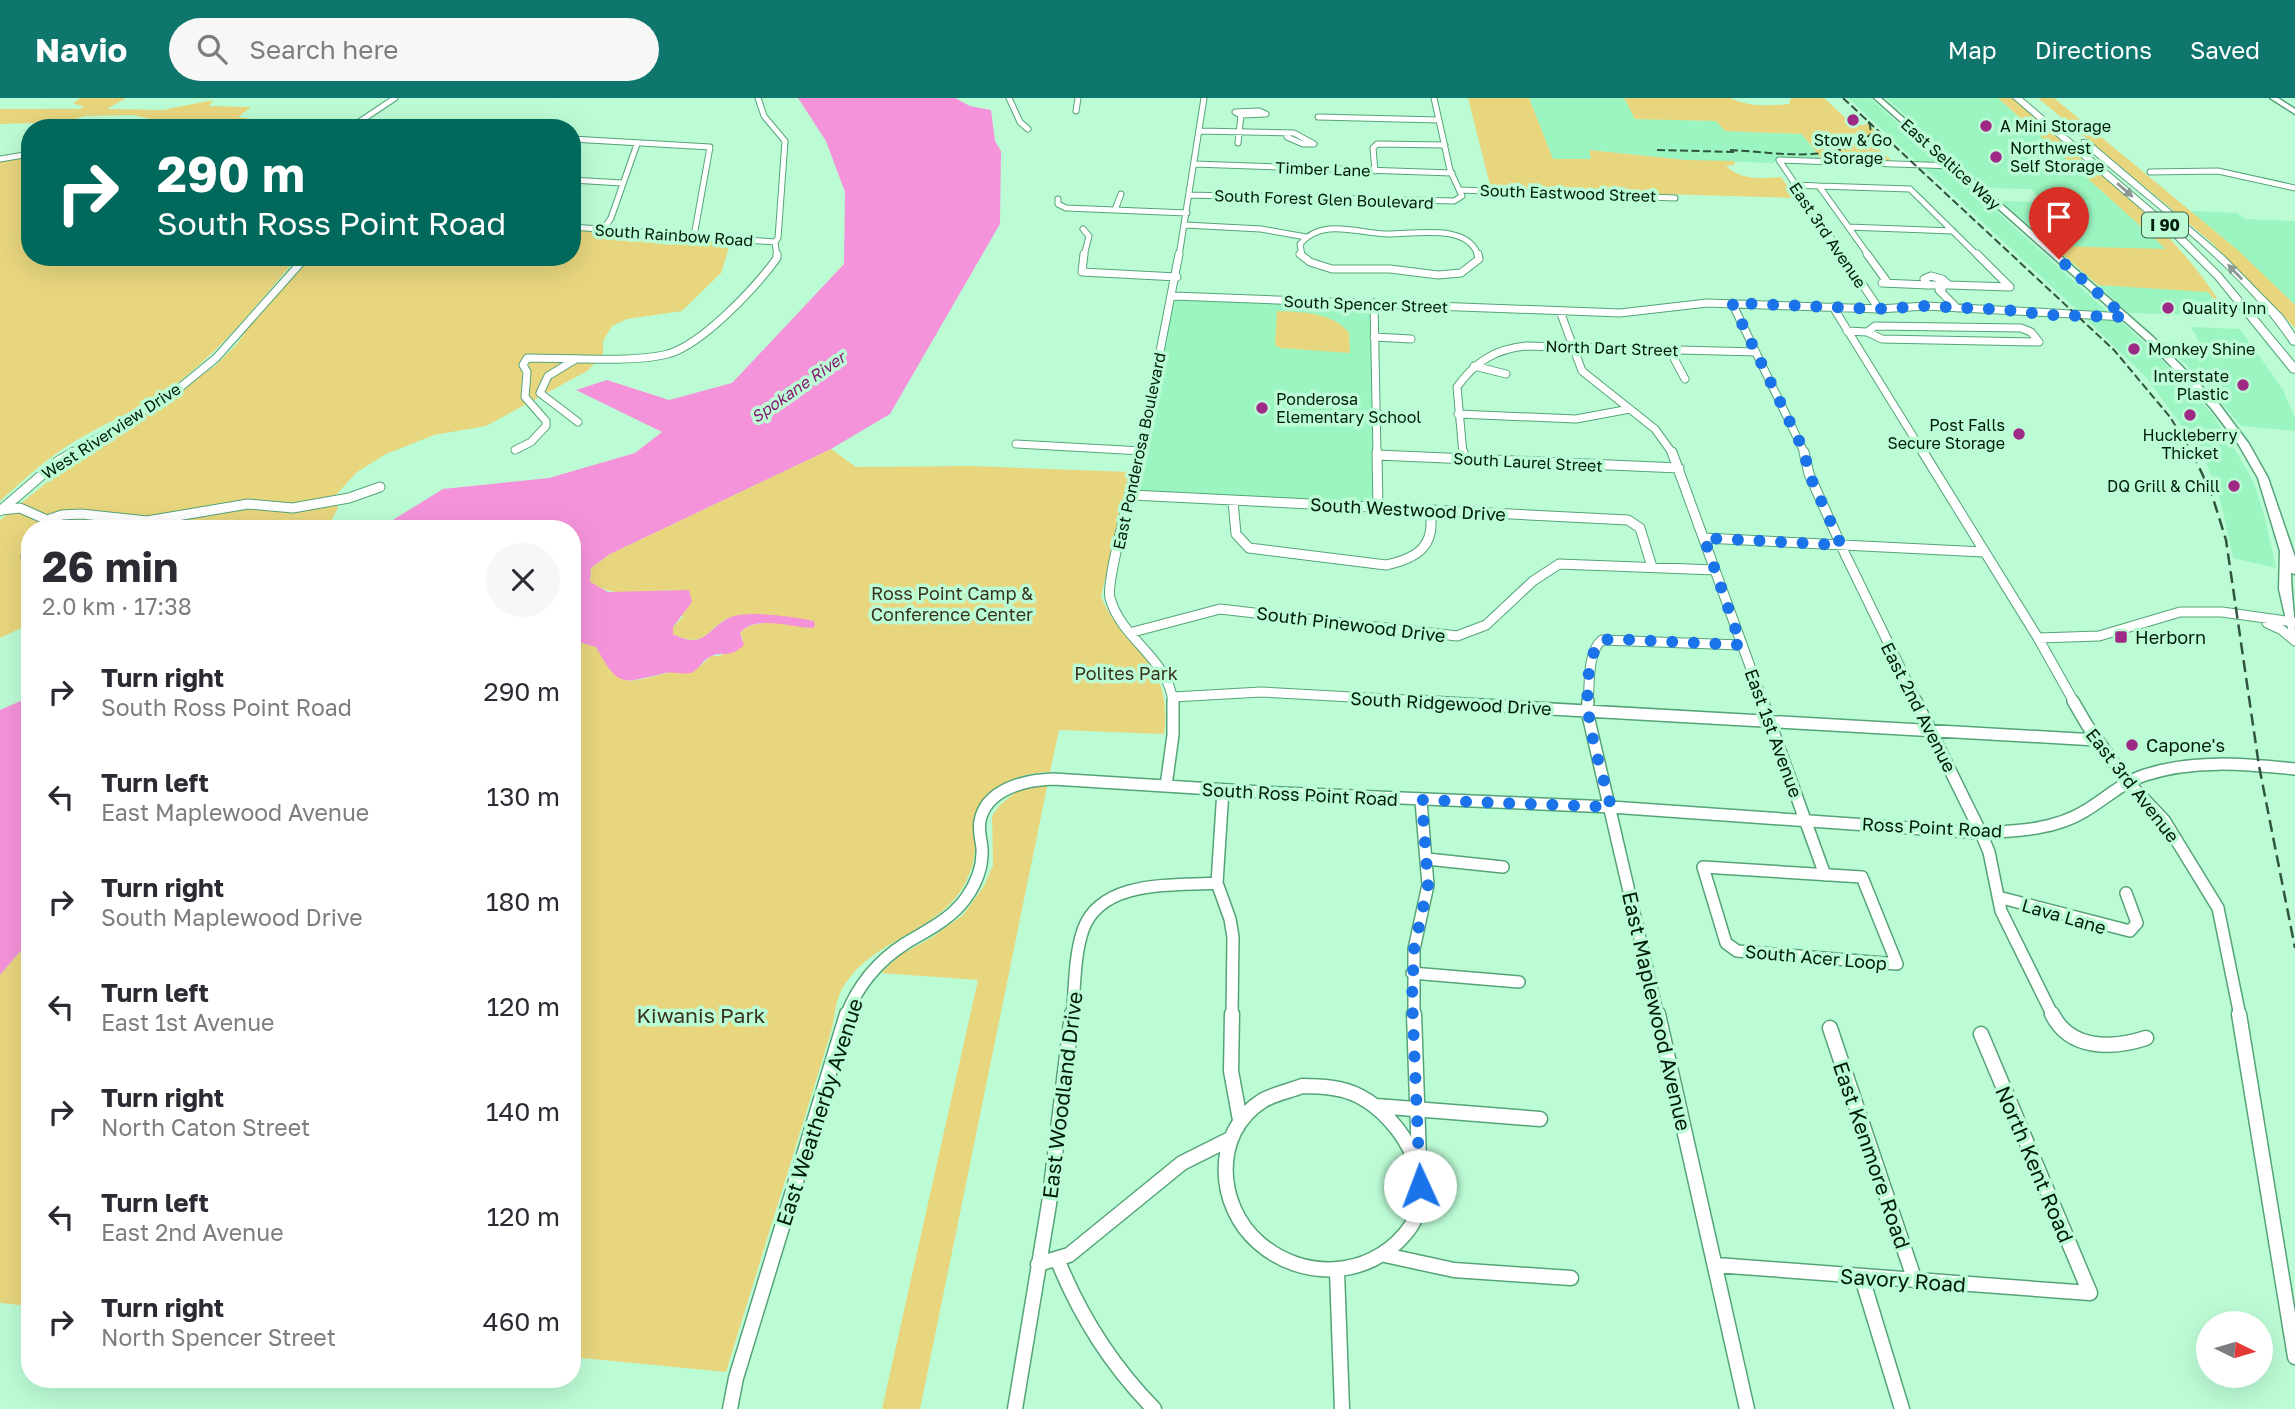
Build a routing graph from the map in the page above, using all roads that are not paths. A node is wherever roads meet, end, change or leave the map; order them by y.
1 (395, 98) edge
2 (758, 98) edge
3 (1009, 98) edge
4 (1079, 98) edge
5 (1204, 98) edge
6 (1434, 98) edge
7 (1877, 98) edge
8 (2017, 98) edge
9 (2033, 98) edge
10 (2273, 98) edge
11 (2293, 109) edge
12 (1076, 111) dead end
13 (1241, 115) dead end
14 (1318, 117) dead end
15 (362, 119) edge
16 (1439, 120) junction
17 (1028, 129) dead end
18 (1199, 131) junction
19 (1239, 132) junction
20 (1286, 133) dead end
21 (581, 140) edge
22 (1238, 143) dead end
23 (637, 144) junction
24 (1445, 145) junction
25 (21, 156) edge
26 (0, 159) edge
27 (1194, 164) junction
28 (1954, 166) junction
29 (1375, 171) junction
30 (2150, 172) dead end
31 (1452, 173) junction
32 (581, 181) edge
33 (622, 183) junction
34 (1794, 185) junction
35 (1818, 186) junction
36 (2295, 188) edge
37 (1460, 190) junction
38 (1121, 194) dead end
39 (1189, 195) junction
40 (1675, 198) dead end
41 (1058, 199) dead end
42 (1115, 210) junction
43 (1186, 213) junction
44 (1185, 225) junction
45 (1848, 227) junction
46 (581, 228) edge
47 (1083, 229) dead end
48 (603, 230) junction
49 (1953, 231) junction
50 (694, 236) junction
51 (1306, 237) junction
52 (775, 242) junction
53 (298, 266) edge
54 (1177, 277) junction
55 (1879, 283) dead end
56 (1888, 284) junction
57 (1943, 286) junction
58 (1173, 296) junction
59 (1374, 303) junction
60 (1732, 303) junction
61 (1955, 306) junction
62 (1833, 307) junction
63 (1879, 309) junction
64 (1992, 309) junction
65 (1559, 311) junction
66 (2125, 317) junction
67 (2279, 318) junction
68 (2008, 328) junction
69 (2295, 330) edge
70 (1847, 331) junction
71 (1867, 332) junction
72 (1374, 337) junction
73 (1410, 339) dead end
74 (2295, 342) edge
75 (1571, 346) junction
76 (1669, 349) junction
77 (1756, 352) junction
78 (578, 358) junction
79 (1474, 366) junction
80 (2295, 370) edge
81 (1506, 374) dead end
82 (1685, 379) dead end
83 (1630, 409) junction
84 (1458, 414) junction
85 (578, 422) dead end
86 (1016, 444) dead end
87 (515, 450) dead end
88 (1142, 451) junction
89 (1377, 455) junction
90 (1464, 459) junction
91 (1679, 468) junction
92 (380, 487) dead end
93 (1132, 495) junction
94 (1233, 501) junction
95 (1378, 508) junction
96 (1, 510) edge
97 (1430, 510) junction
98 (47, 520) joint
99 (138, 520) edge
100 (153, 520) edge
101 (1704, 538) junction
102 (1841, 545) junction
103 (2285, 548) junction
104 (1983, 552) junction
105 (1652, 567) junction
106 (1715, 570) junction
107 (2295, 570) edge
108 (2241, 614) junction
109 (2294, 622) edge
110 (1133, 632) junction
111 (2038, 638) junction
112 (2295, 641) edge
113 (1741, 645) junction
114 (1173, 697) junction
115 (1587, 711) junction
116 (1771, 721) junction
117 (1930, 729) junction
118 (2096, 740) junction
119 (2295, 769) edge
120 (2127, 781) junction
121 (1166, 786) junction
122 (1223, 790) junction
123 (1422, 800) junction
124 (1611, 807) junction
125 (1805, 820) junction
126 (980, 821) joint
127 (1981, 833) junction
128 (1427, 859) junction
129 (1503, 867) dead end
130 (1825, 875) junction
131 (1217, 883) junction
132 (2126, 894) dead end
133 (1998, 897) junction
134 (1412, 973) junction
135 (1519, 982) dead end
136 (1830, 1028) dead end
137 (1981, 1034) dead end
138 (2146, 1038) dead end
139 (1376, 1106) junction
140 (1418, 1109) junction
141 (1541, 1119) dead end
142 (1240, 1120) junction
143 (1228, 1140) junction
144 (1420, 1183) junction
145 (1385, 1255) junction
146 (1058, 1261) junction
147 (1038, 1264) junction
148 (1716, 1265) junction
149 (1337, 1271) junction
150 (1571, 1278) dead end
151 (1862, 1278) junction
152 (1915, 1281) junction
153 (2090, 1293) joint
154 (2295, 1357) edge
155 (730, 1409) edge
156 (1015, 1409) edge
157 (1154, 1409) edge
158 (1342, 1409) edge
159 (1748, 1409) edge
160 (1902, 1409) edge

1 - 15 street
2 - 52 street
3 - 17 street
4 - 12 street
5 - 18 street, East Ponderosa Boulevard
6 - 16 street
7 - 28 main road, East Seltice Way
8 -> 80 highway, I 90
67 -> 9 highway, I 90
10 - 11 main road
13 - 19 street
14 - 16 street
16 - 24 street
18 - 19 street
18 - 27 street, East Ponderosa Boulevard
19 - 20 street
19 - 22 street
21 - 23 street
23 - 33 street
23 - 50 street
24 - 29 street
24 - 31 street
25 - 26 street
27 - 29 street, Timber Lane
27 - 39 street, East Ponderosa Boulevard
28 - 34 street, East 3rd Avenue
28 - 66 main road, East Seltice Way
29 - 31 street, Timber Lane
30 - 36 street
31 - 37 street
32 - 33 street
33 - 48 street
34 - 35 street
34 - 63 street, East 3rd Avenue
35 - 45 street
35 - 49 street
37 - 39 street, South Forest Glen Boulevard
37 - 40 street, South Eastwood Street
38 - 42 street
39 - 43 street, East Ponderosa Boulevard
41 - 42 street
42 - 43 street
43 - 44 street, East Ponderosa Boulevard
44 - 51 street
44 - 54 street, East Ponderosa Boulevard
45 - 49 street
45 - 56 street
46 - 48 street, South Rainbow Road
47 - 54 street
48 - 50 street, South Rainbow Road
49 - 57 street
50 - 52 street, South Rainbow Road
51 - 51 street
52 - 78 street
53 - 96 street, West Riverview Drive
54 - 58 street, East Ponderosa Boulevard
55 - 56 street
56 - 57 street
57 - 61 street
58 - 59 street, South Spencer Street
58 - 88 street, East Ponderosa Boulevard
59 - 65 street, South Spencer Street
59 - 72 street
60 - 62 street, South Spencer Street
60 - 65 street, South Spencer Street
60 - 77 street, East 2nd Avenue
61 - 63 street, South Spencer Street
61 - 64 street, South Spencer Street
62 - 63 street, South Spencer Street
62 - 70 street, East 3rd Avenue
64 - 66 street, South Spencer Street
64 - 68 street
65 - 75 street, East 1st Avenue
66 - 103 main road, East Seltice Way
67 - 69 highway
67 - 74 highway, I 90
68 - 71 street
68 - 71 street
70 - 71 street
70 - 104 street, East 3rd Avenue
72 - 73 street
72 - 89 street
75 - 76 street, North Dart Street
75 - 79 street, North Dart Street
75 - 83 street, East 1st Avenue
76 - 77 street, North Dart Street
76 - 82 street
77 - 102 street, East 2nd Avenue
78 - 85 street
78 - 87 street
79 - 81 street
79 - 84 street
83 - 84 street
83 - 91 street, East 1st Avenue
84 - 90 street
86 - 88 street
88 - 93 street, East Ponderosa Boulevard
89 - 90 street, South Laurel Street
89 - 95 street
90 - 91 street, South Laurel Street
91 - 101 street, East 1st Avenue
92 - 100 street
93 - 94 street, South Westwood Drive
93 - 110 street, East Ponderosa Boulevard
94 - 95 street, South Westwood Drive
94 - 97 street
95 - 97 street, South Westwood Drive
96 - 98 street
97 - 105 street, South Westwood Drive
98 - 99 street
101 - 102 street
101 - 106 street, East 1st Avenue
102 - 104 street
102 - 117 street, East 2nd Avenue
103 - 107 main road, East Seltice Way
103 - 109 main road, East Seltice Way
104 - 111 street, East 3rd Avenue
105 - 106 street, South Pinewood Drive
105 - 110 street, South Pinewood Drive
106 - 113 street, East 1st Avenue
108 - 109 street
108 - 111 street
108 - 112 street
110 - 114 street, East Ponderosa Boulevard
111 - 118 street, East 3rd Avenue
113 - 115 street, East Maplewood Avenue
113 - 116 street, East 1st Avenue
114 - 115 street, South Ridgewood Drive
114 - 121 street, East Ponderosa Boulevard
115 - 116 street, South Ridgewood Drive
115 - 124 street, East Maplewood Avenue
116 - 117 street, South Ridgewood Drive
116 - 125 street, East 1st Avenue
117 - 118 street, South Ridgewood Drive
117 - 127 street, East 2nd Avenue
118 - 120 street, East 3rd Avenue
119 - 120 street, Ross Point Road
120 - 127 street, Ross Point Road
120 - 154 street, East 3rd Avenue
121 - 122 street, South Ross Point Road
121 - 126 street, South Ross Point Road
122 - 123 street, South Ross Point Road
122 - 131 street
123 - 124 street, South Ross Point Road
123 - 128 street
124 - 125 street, South Ross Point Road
124 - 148 street, East Maplewood Avenue
125 - 127 street, Ross Point Road
125 - 130 street, East 1st Avenue
126 - 155 street, East Weatherby Avenue
127 - 133 street, East 2nd Avenue
128 - 129 street
128 - 134 street
130 - 130 street, South Acer Loop
131 - 142 street
131 - 147 street, East Woodland Drive
132 - 133 street, Lava Lane
133 - 138 street, East 2nd Avenue
134 - 135 street
134 - 140 street
136 - 152 street, East Kenmore Road
137 - 153 street, North Kent Road
139 - 140 street
139 - 142 street
139 - 144 street
140 - 141 street
140 - 144 street
142 - 143 street
143 - 146 street
143 - 149 street
144 - 145 street
145 - 149 street
145 - 150 street
146 - 147 street
146 - 157 street
147 - 156 street, East Woodland Drive
148 - 151 street, Savory Road
148 - 159 street, East Maplewood Avenue
149 - 158 street
151 - 152 street, Savory Road
151 - 160 street
152 - 153 street, Savory Road

